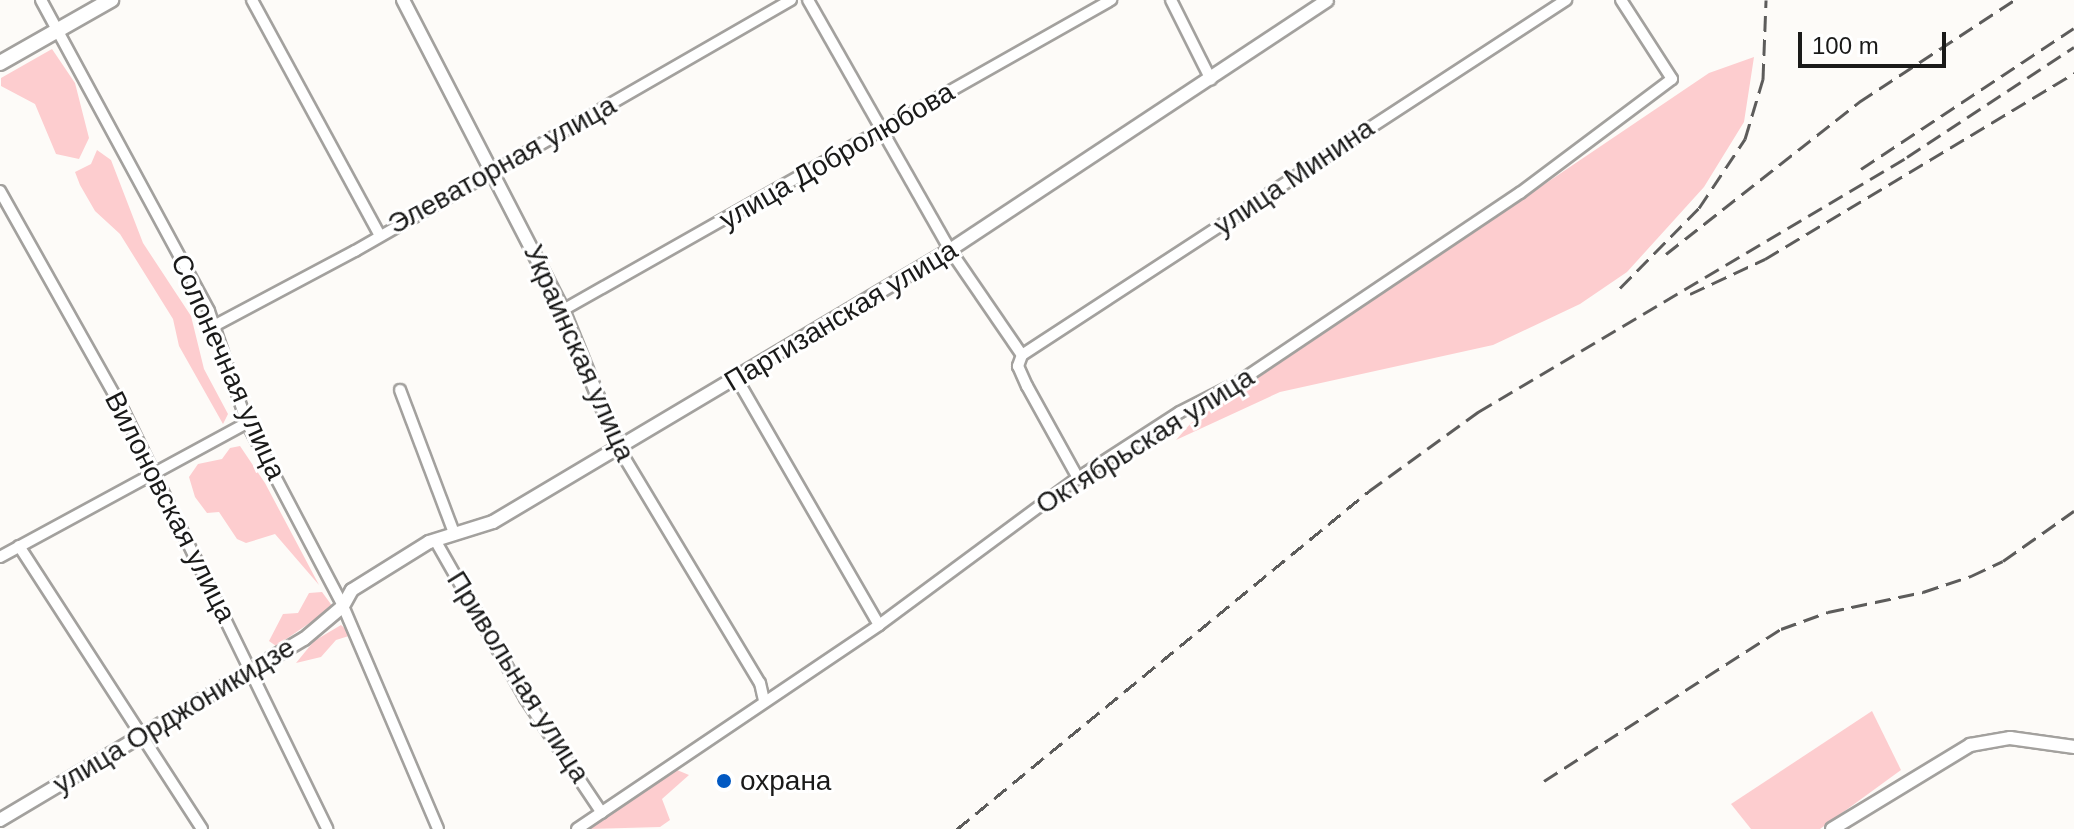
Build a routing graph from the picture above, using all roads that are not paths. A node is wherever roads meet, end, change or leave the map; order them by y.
1 (41, 0) edge
2 (111, 0) edge
3 (252, 0) edge
4 (403, 0) edge
5 (791, 0) edge
6 (808, 0) edge
7 (1111, 0) edge
8 (1171, 0) edge
9 (1327, 0) edge
10 (1566, 0) edge
11 (1621, 0) edge
12 (57, 30) junction
13 (0, 63) edge
14 (1211, 80) junction
15 (879, 131) junction
16 (494, 170) junction
17 (0, 191) edge
18 (379, 234) junction
19 (950, 250) junction
20 (563, 310) junction
21 (212, 327) junction
22 (1022, 355) junction
23 (737, 379) junction
24 (400, 390) dead end
25 (247, 423) junction
26 (618, 447) junction
27 (153, 472) junction
28 (1078, 478) junction
29 (454, 533) junction
30 (435, 540) junction
31 (19, 546) junction
32 (0, 557) edge
33 (343, 606) junction
34 (879, 625) junction
35 (254, 670) junction
36 (764, 700) junction
37 (144, 734) junction
38 (2074, 747) edge
39 (602, 813) junction
40 (0, 820) edge
41 (202, 829) edge
42 (327, 829) edge
43 (438, 829) edge
44 (577, 829) edge
45 (1832, 829) edge

1 - 12 street, Солонечная улица
2 - 12 main road
3 - 18 street
4 - 16 street, Украинская улица
5 - 16 street, Элеваторная улица
6 - 15 street
7 - 15 street, улица Добролюбова
8 - 14 street
9 - 14 street, Партизанская улица
10 - 22 street, улица Минина
11 - 28 street, Октябрьская улица
12 - 13 main road
12 - 21 street, Солонечная улица
14 - 19 street, Партизанская улица
15 - 19 street
15 - 20 street, улица Добролюбова
16 - 18 street, Элеваторная улица
16 - 20 street, Украинская улица
17 - 27 street, Вилоновская улица
18 - 21 street, Элеваторная улица
19 - 22 street
19 - 23 street, Партизанская улица
20 - 26 street, Украинская улица
21 - 25 street, Солонечная улица
22 - 28 street
23 - 26 street, Партизанская улица
23 - 34 street
24 - 29 street
25 - 27 street
25 - 33 street, Солонечная улица
26 - 29 street, Партизанская улица
26 - 36 street, Украинская улица
27 - 31 street
27 - 35 street, Вилоновская улица
28 - 34 street, Октябрьская улица
29 - 30 street, Партизанская улица
30 - 33 street, Партизанская улица
30 - 39 street, Привольная улица
31 - 32 street
31 - 37 street
33 - 35 street, улица Орджоникидзе
33 - 43 street, Солонечная улица
34 - 36 street, Октябрьская улица
35 - 37 street, улица Орджоникидзе
35 - 42 street, Вилоновская улица
36 - 39 street, Октябрьская улица
37 - 40 street, улица Орджоникидзе
37 - 41 street
38 - 45 street
39 - 44 street, Октябрьская улица

